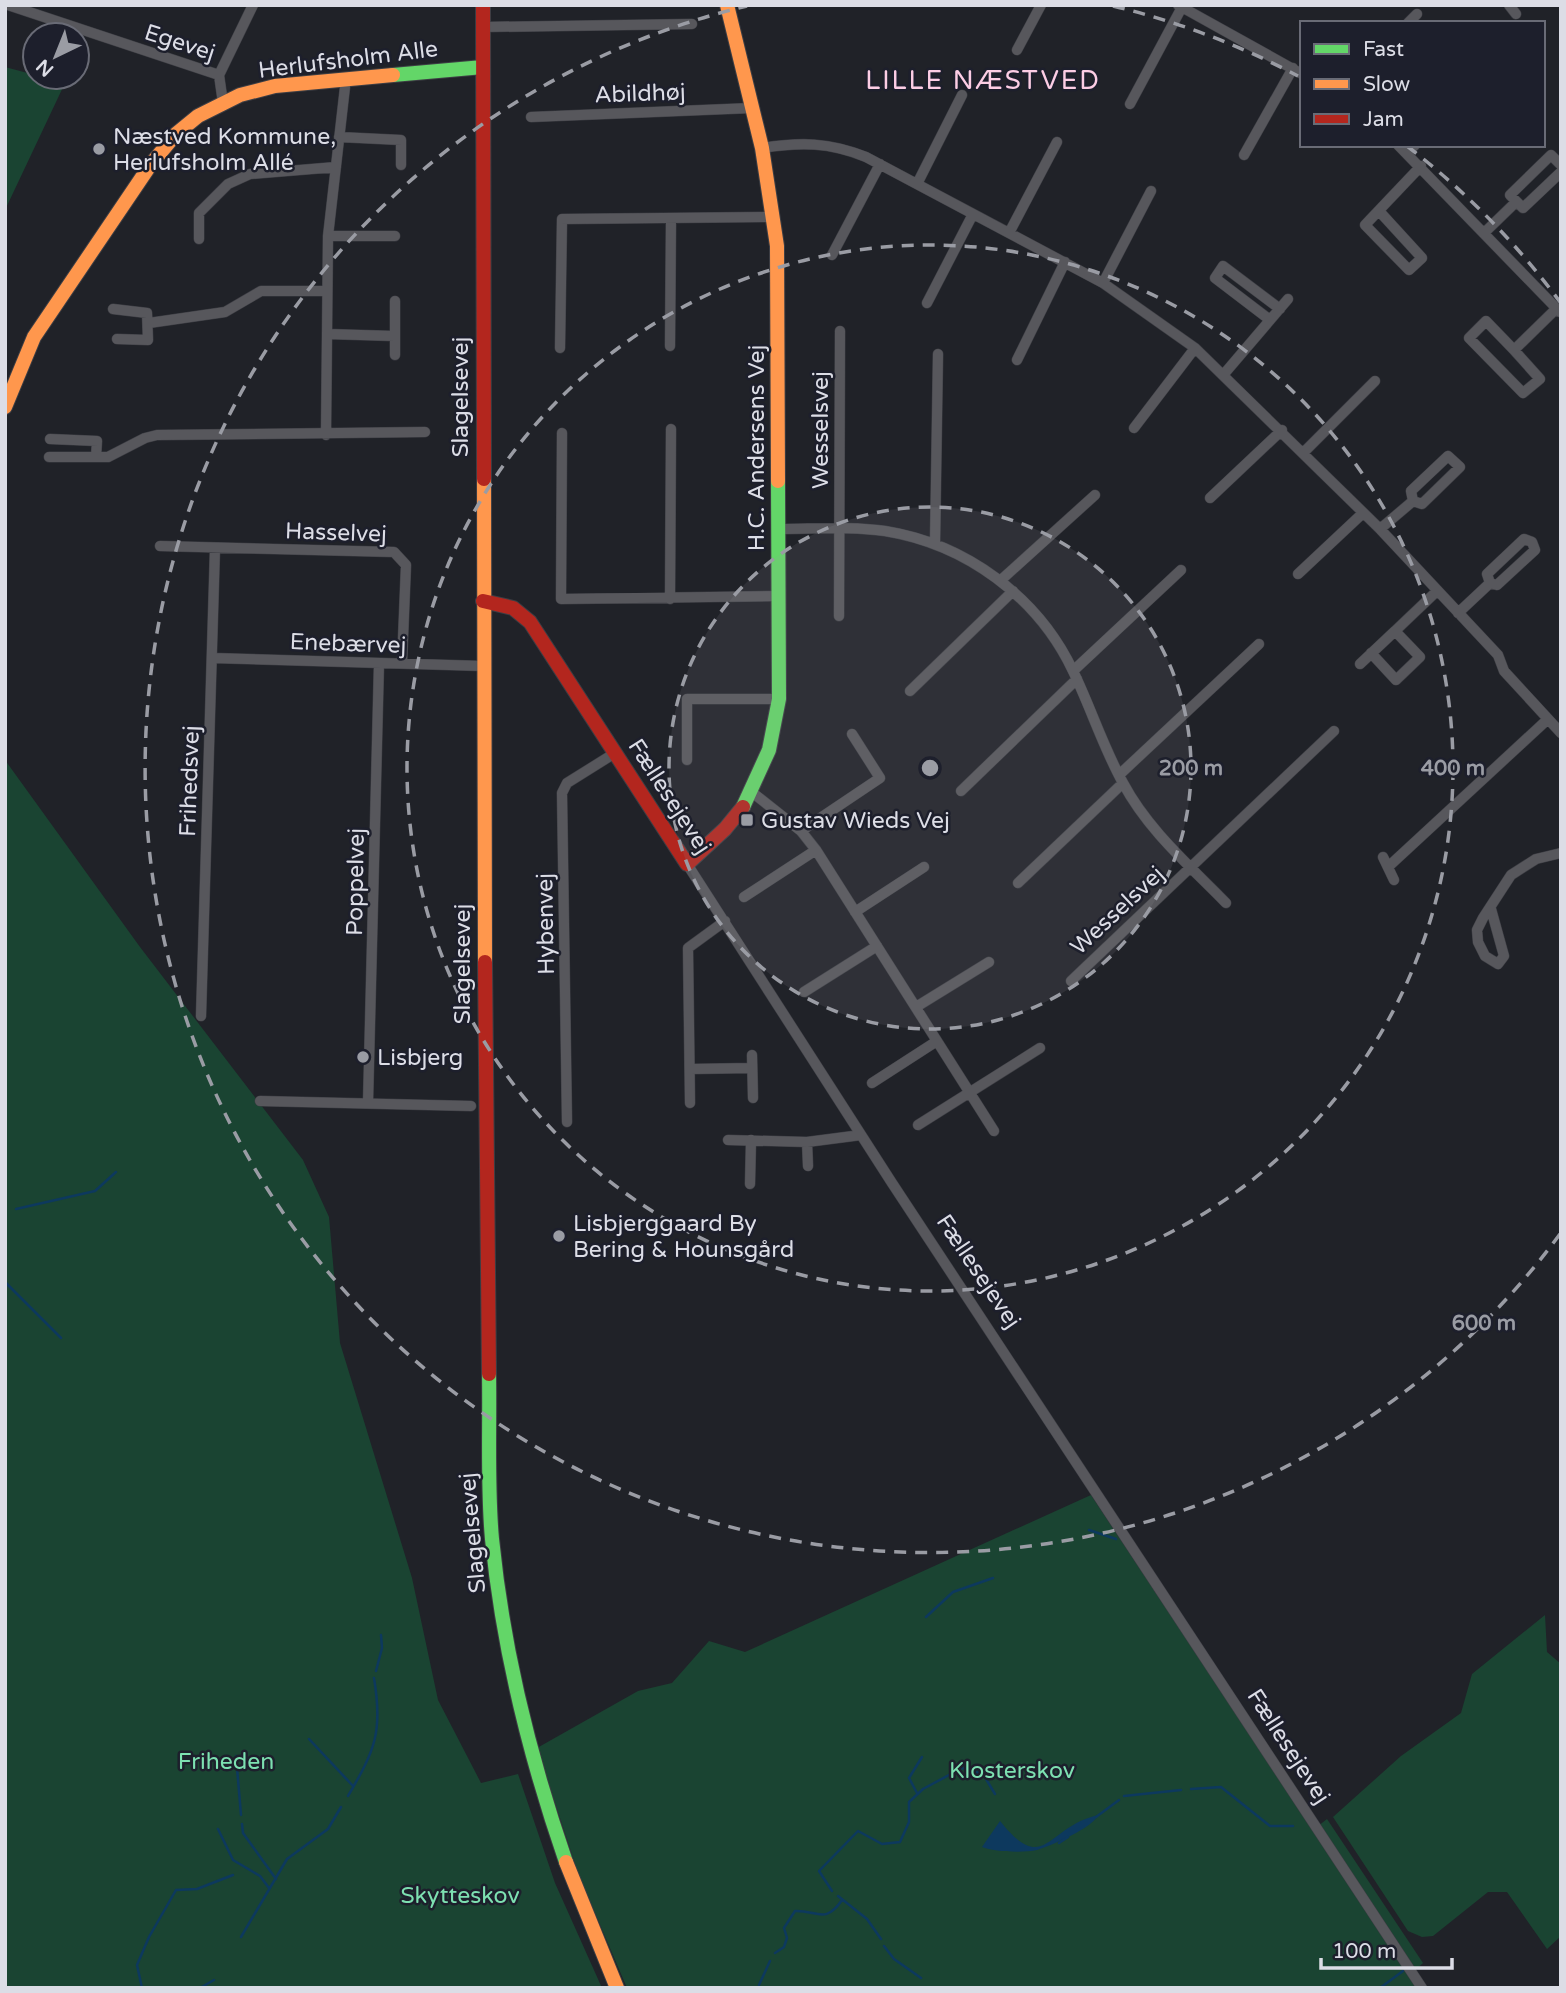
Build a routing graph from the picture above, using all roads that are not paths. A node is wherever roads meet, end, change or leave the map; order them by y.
1 (8, 5) edge
2 (253, 5) edge
3 (483, 5) edge
4 (727, 5) edge
5 (1041, 5) edge
6 (1204, 5) edge
7 (1180, 6) edge
8 (1417, 14) dead end
9 (1199, 15) junction
10 (1410, 21) edge
11 (692, 24) dead end
12 (483, 27) junction
13 (1017, 50) dead end
14 (483, 67) junction
15 (1297, 71) edge
16 (219, 75) junction
17 (342, 79) junction
18 (962, 95) dead end
19 (223, 103) junction
20 (1130, 104) dead end
21 (752, 108) junction
22 (531, 117) dead end
23 (339, 137) junction
24 (1057, 142) dead end
25 (762, 148) junction
26 (1411, 149) edge
27 (1244, 155) dead end
28 (880, 164) junction
29 (401, 165) dead end
30 (1561, 165) edge
31 (1420, 166) junction
32 (336, 167) junction
33 (1561, 172) edge
34 (917, 184) junction
35 (1151, 191) dead end
36 (1516, 202) junction
37 (1379, 211) junction
38 (973, 214) junction
39 (774, 217) junction
40 (670, 219) junction
41 (1485, 232) junction
42 (1010, 233) junction
43 (328, 236) junction
44 (395, 236) dead end
45 (198, 240) dead end
46 (832, 255) dead end
47 (1065, 262) junction
48 (1103, 283) junction
49 (326, 291) junction
50 (1288, 299) dead end
51 (395, 301) dead end
52 (927, 303) dead end
53 (113, 309) dead end
54 (1280, 309) junction
55 (1559, 310) edge
56 (1269, 320) junction
57 (149, 323) junction
58 (840, 331) dead end
59 (327, 334) junction
60 (394, 336) junction
61 (117, 339) dead end
62 (670, 346) dead end
63 (561, 348) dead end
64 (1195, 348) junction
65 (1514, 350) junction
66 (937, 354) dead end
67 (395, 355) dead end
68 (1017, 360) dead end
69 (1224, 374) junction
70 (1375, 382) dead end
71 (5, 407) edge
72 (1134, 428) dead end
73 (671, 429) dead end
74 (1282, 430) junction
75 (425, 432) dead end
76 (562, 433) dead end
77 (326, 435) junction
78 (50, 439) dead end
79 (1304, 452) junction
80 (50, 457) dead end
81 (96, 457) junction
82 (1094, 495) dead end
83 (1210, 498) dead end
84 (1413, 501) junction
85 (1363, 513) junction
86 (779, 529) junction
87 (840, 529) junction
88 (1380, 529) junction
89 (935, 544) junction
90 (160, 546) dead end
91 (215, 548) junction
92 (1181, 569) dead end
93 (1298, 574) dead end
94 (1002, 580) junction
95 (1490, 583) junction
96 (1013, 591) junction
97 (1437, 591) junction
98 (779, 596) junction
99 (670, 599) junction
100 (483, 601) junction
101 (1458, 613) junction
102 (839, 616) dead end
103 (1395, 631) junction
104 (1259, 644) dead end
105 (1371, 653) junction
106 (212, 658) junction
107 (379, 663) junction
108 (402, 663) junction
109 (1360, 664) dead end
110 (483, 666) junction
111 (1075, 675) junction
112 (910, 691) dead end
113 (779, 699) junction
114 (1548, 719) junction
115 (1334, 731) dead end
116 (1561, 733) edge
117 (852, 734) dead end
118 (615, 753) junction
119 (687, 760) dead end
120 (1121, 779) junction
121 (961, 791) dead end
122 (753, 793) junction
123 (801, 831) junction
124 (816, 850) junction
125 (1561, 853) edge
126 (1382, 857) dead end
127 (687, 864) junction
128 (924, 867) dead end
129 (1191, 867) junction
130 (1388, 867) junction
131 (1394, 880) dead end
132 (1018, 883) dead end
133 (744, 897) dead end
134 (1226, 903) dead end
135 (1491, 909) junction
136 (855, 912) junction
137 (724, 920) junction
138 (877, 946) junction
139 (989, 962) dead end
140 (1071, 981) dead end
141 (804, 992) dead end
142 (916, 1007) junction
143 (201, 1016) dead end
144 (937, 1041) junction
145 (1040, 1048) dead end
146 (752, 1055) dead end
147 (752, 1068) junction
148 (690, 1069) junction
149 (872, 1083) dead end
150 (970, 1092) junction
151 (753, 1098) dead end
152 (260, 1101) dead end
153 (368, 1103) junction
154 (690, 1103) dead end
155 (471, 1105) dead end
156 (567, 1122) dead end
157 (918, 1125) dead end
158 (994, 1131) dead end
159 (860, 1135) junction
160 (728, 1140) dead end
161 (751, 1140) junction
162 (807, 1142) junction
163 (808, 1166) dead end
164 (750, 1184) dead end
165 (617, 1988) edge
166 (1422, 1988) edge

1 - 16 street, Egevej
2 - 16 street
3 - 12 street, Slagelsevej
4 - 21 street, H.C. Andersens Vej
5 - 13 street
6 - 9 street
7 - 9 street
7 - 20 street
8 - 10 street
9 - 15 street
11 - 12 street
12 - 14 street, Slagelsevej
14 - 17 street, Herlufsholm Alle
14 - 100 street, Slagelsevej
15 - 27 street
16 - 19 street
17 - 19 street, Herlufsholm Alle
17 - 23 street
18 - 34 street
19 - 71 street, Herlufsholm Alle
21 - 22 street, Abildhøj
21 - 25 street, H.C. Andersens Vej
23 - 29 street
23 - 32 street
24 - 42 street
25 - 28 street
25 - 39 street, H.C. Andersens Vej
26 - 31 street
28 - 34 street
28 - 46 street
30 - 36 street
31 - 37 street
31 - 41 street
32 - 43 street
32 - 45 street
33 - 36 street
34 - 38 street
35 - 48 street
36 - 41 street
37 - 37 street
38 - 42 street
38 - 52 street
39 - 40 street
39 - 86 street, H.C. Andersens Vej
40 - 62 street
40 - 63 street
41 - 55 street
42 - 47 street
43 - 44 street
43 - 49 street
47 - 48 street
47 - 68 street
48 - 64 street
49 - 57 street
49 - 59 street
50 - 54 street
51 - 60 street
53 - 57 street
54 - 56 street
54 - 56 street
55 - 65 street
56 - 69 street
57 - 61 street
58 - 87 street, Wesselsvej
59 - 60 street
59 - 77 street
60 - 67 street
64 - 69 street
64 - 72 street
65 - 65 street
66 - 89 street
69 - 74 street
70 - 79 street
73 - 99 street
74 - 79 street
74 - 83 street
75 - 77 street
76 - 99 street
77 - 81 street
78 - 81 street
79 - 85 street
80 - 81 street
82 - 94 street
84 - 84 street
84 - 88 street
85 - 88 street
85 - 93 street
86 - 87 street, Wesselsvej
86 - 98 street, H.C. Andersens Vej
87 - 89 street, Wesselsvej
87 - 102 street, Wesselsvej
88 - 97 street
89 - 94 street, Wesselsvej
90 - 91 street, Hasselvej
91 - 106 street, Frihedsvej
91 - 108 street, Hasselvej
92 - 111 street
94 - 96 street, Wesselsvej
95 - 95 street
95 - 101 street
96 - 111 street, Wesselsvej
96 - 112 street
97 - 101 street
97 - 103 street
98 - 99 street
98 - 113 street, H.C. Andersens Vej
100 - 110 street, Slagelsevej
100 - 118 street, Fællesejevej
101 - 114 street
103 - 105 street
103 - 105 street
104 - 120 street
105 - 109 street
106 - 107 street, Enebærvej
106 - 143 street, Frihedsvej
107 - 108 street, Enebærvej
107 - 153 street, Poppelvej
108 - 110 street, Enebærvej
110 - 165 street, Slagelsevej
111 - 120 street, Wesselsvej
111 - 121 street
113 - 119 street
113 - 122 street, H.C. Andersens Vej
114 - 116 street
114 - 130 street
115 - 129 street, Wesselsvej
117 - 123 street
118 - 127 street, Fællesejevej
118 - 156 street, Hybenvej
120 - 129 street, Wesselsvej
120 - 132 street
122 - 123 street
122 - 127 street, H.C. Andersens Vej
123 - 124 street
124 - 133 street
124 - 136 street
125 - 135 street
126 - 130 street
127 - 137 street, Fællesejevej
128 - 136 street
129 - 134 street, Wesselsvej
129 - 140 street, Wesselsvej
130 - 131 street
135 - 135 street
136 - 138 street
137 - 148 street
137 - 159 street, Fællesejevej
138 - 141 street
138 - 142 street
139 - 142 street
142 - 144 street
144 - 149 street
144 - 150 street
145 - 150 street
146 - 147 street
147 - 148 street
147 - 151 street
148 - 154 street
150 - 157 street
150 - 158 street
152 - 153 street
153 - 155 street
159 - 162 street
159 - 166 street, Fællesejevej
160 - 161 street
161 - 162 street
161 - 164 street
162 - 163 street

